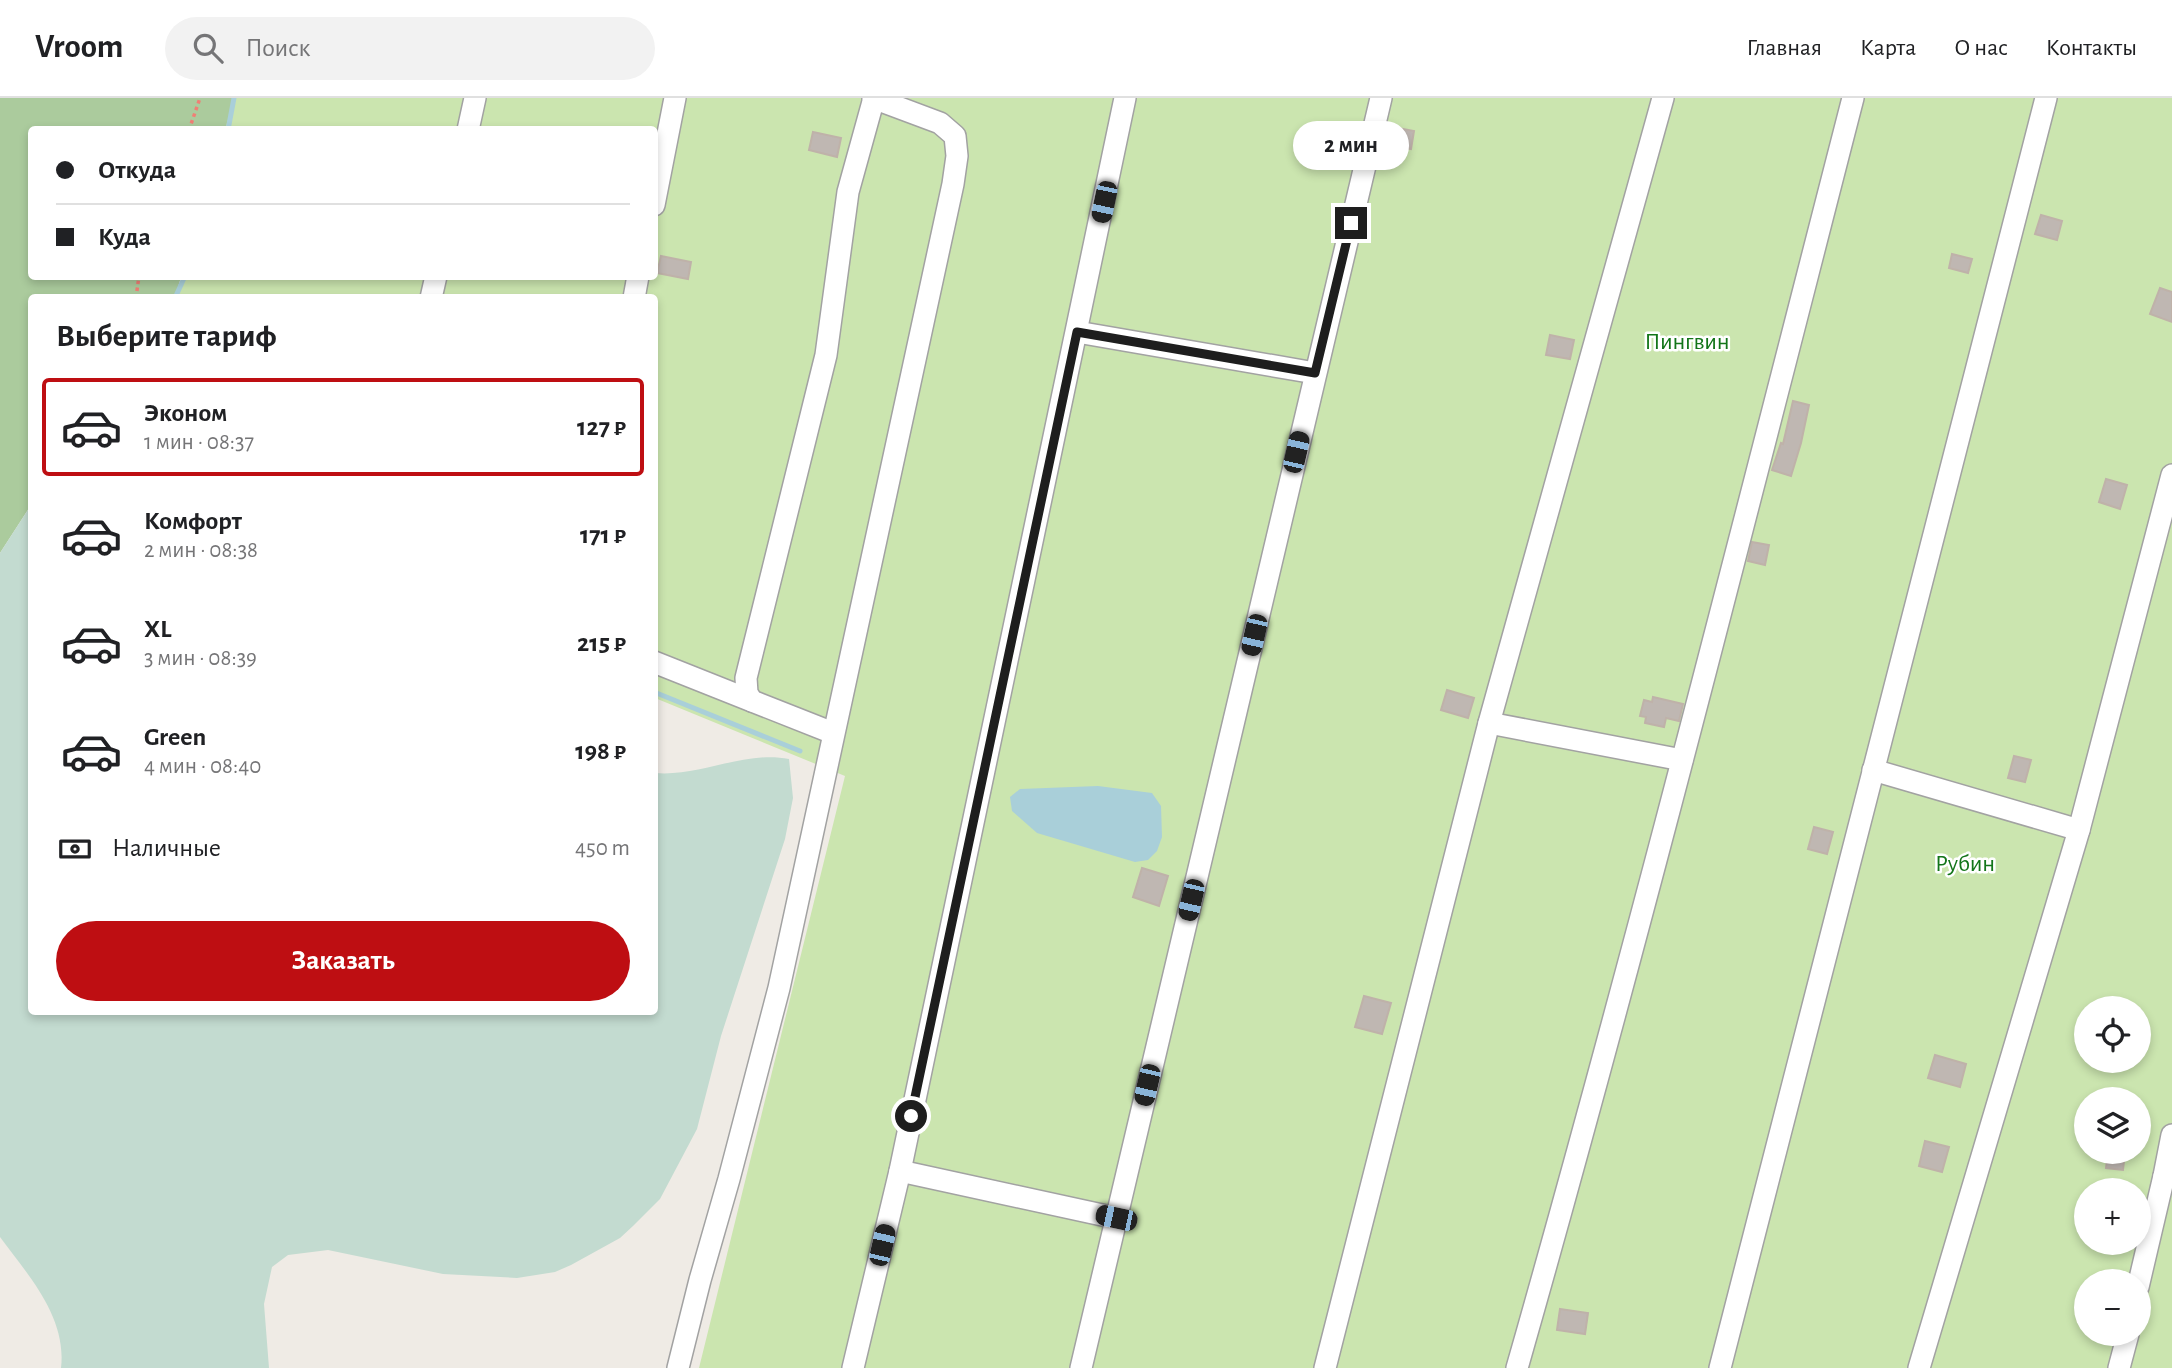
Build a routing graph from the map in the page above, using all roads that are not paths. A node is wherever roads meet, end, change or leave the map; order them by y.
1 (475, 98) edge
2 (675, 98) edge
3 (874, 98) edge
4 (1125, 98) edge
5 (1381, 98) edge
6 (1663, 98) edge
7 (1853, 98) edge
8 (2046, 98) edge
9 (469, 126) edge
10 (658, 185) edge
11 (1077, 332) junction
12 (1315, 373) junction
13 (2172, 475) edge
14 (658, 664) edge
15 (752, 701) junction
16 (1489, 723) junction
17 (833, 733) junction
18 (1682, 760) junction
19 (1873, 770) junction
20 (2079, 830) junction
21 (2172, 1135) edge
22 (900, 1171) junction
23 (2168, 1176) edge
24 (1116, 1218) junction
25 (2143, 1269) edge
26 (2125, 1346) edge
27 (678, 1368) edge
28 (853, 1368) edge
29 (1081, 1368) edge
30 (1326, 1368) edge
31 (1517, 1368) edge
32 (1720, 1368) edge
33 (1919, 1368) edge
34 (2119, 1368) edge

1 - 9 street
2 - 10 street
3 - 15 street
3 - 17 street
4 - 11 street
5 - 12 street
6 - 16 street
7 - 18 street
8 - 19 street
11 - 12 street
11 - 22 street
12 - 24 street
13 - 20 street
14 - 15 street
15 - 17 street
16 - 18 street
16 - 30 street
17 - 27 street
18 - 31 street
19 - 20 street
19 - 32 street
20 - 33 street
21 - 23 street
22 - 24 street
22 - 28 street
23 - 25 street
24 - 29 street
26 - 34 street

